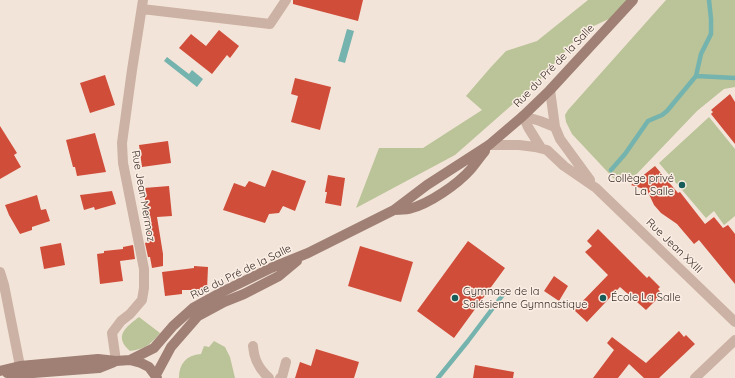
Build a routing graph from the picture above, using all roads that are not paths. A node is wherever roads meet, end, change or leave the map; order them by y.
1 (286, 0) edge
2 (632, 0) edge
3 (142, 5) edge
4 (550, 90) junction
5 (523, 116) junction
6 (555, 127) junction
7 (490, 145) junction
8 (541, 148) junction
9 (596, 188) junction
10 (394, 210) junction
11 (308, 253) junction
12 (0, 272) edge
13 (735, 322) edge
14 (735, 340) edge
15 (253, 346) dead end
16 (130, 360) junction
17 (116, 361) junction
18 (286, 362) dead end
19 (20, 366) junction
20 (0, 372) edge
21 (156, 376) edge
22 (269, 378) edge
23 (280, 378) edge
24 (695, 378) edge

1 - 3 street
2 - 4 main road, Rue du Pré de la Salle
3 - 17 street, Rue Jean Mermoz
4 - 5 main road, Rue du Pré de la Salle
4 - 6 street, Rue Jean XXIII
5 - 6 street
5 - 7 main road, Rue du Pré de la Salle
5 - 8 street, Rue Jean XXIII
6 - 9 street, Rue Jean XXIII
7 - 8 street, Rue Jean XXIII
7 - 10 main road, Rue du Pré de la Salle
7 - 10 main road, Rue du Pré de la Salle
8 - 9 street, Rue Jean XXIII
9 - 13 street, Rue Jean XXIII
10 - 11 main road, Rue du Pré de la Salle
11 - 16 main road, Rue du Pré de la Salle
11 - 21 main road, Rue du Pré de la Salle
12 - 19 street
14 - 24 street
15 - 22 street
16 - 17 main road
16 - 21 main road
17 - 19 main road
17 - 20 main road
18 - 23 street
19 - 20 main road

